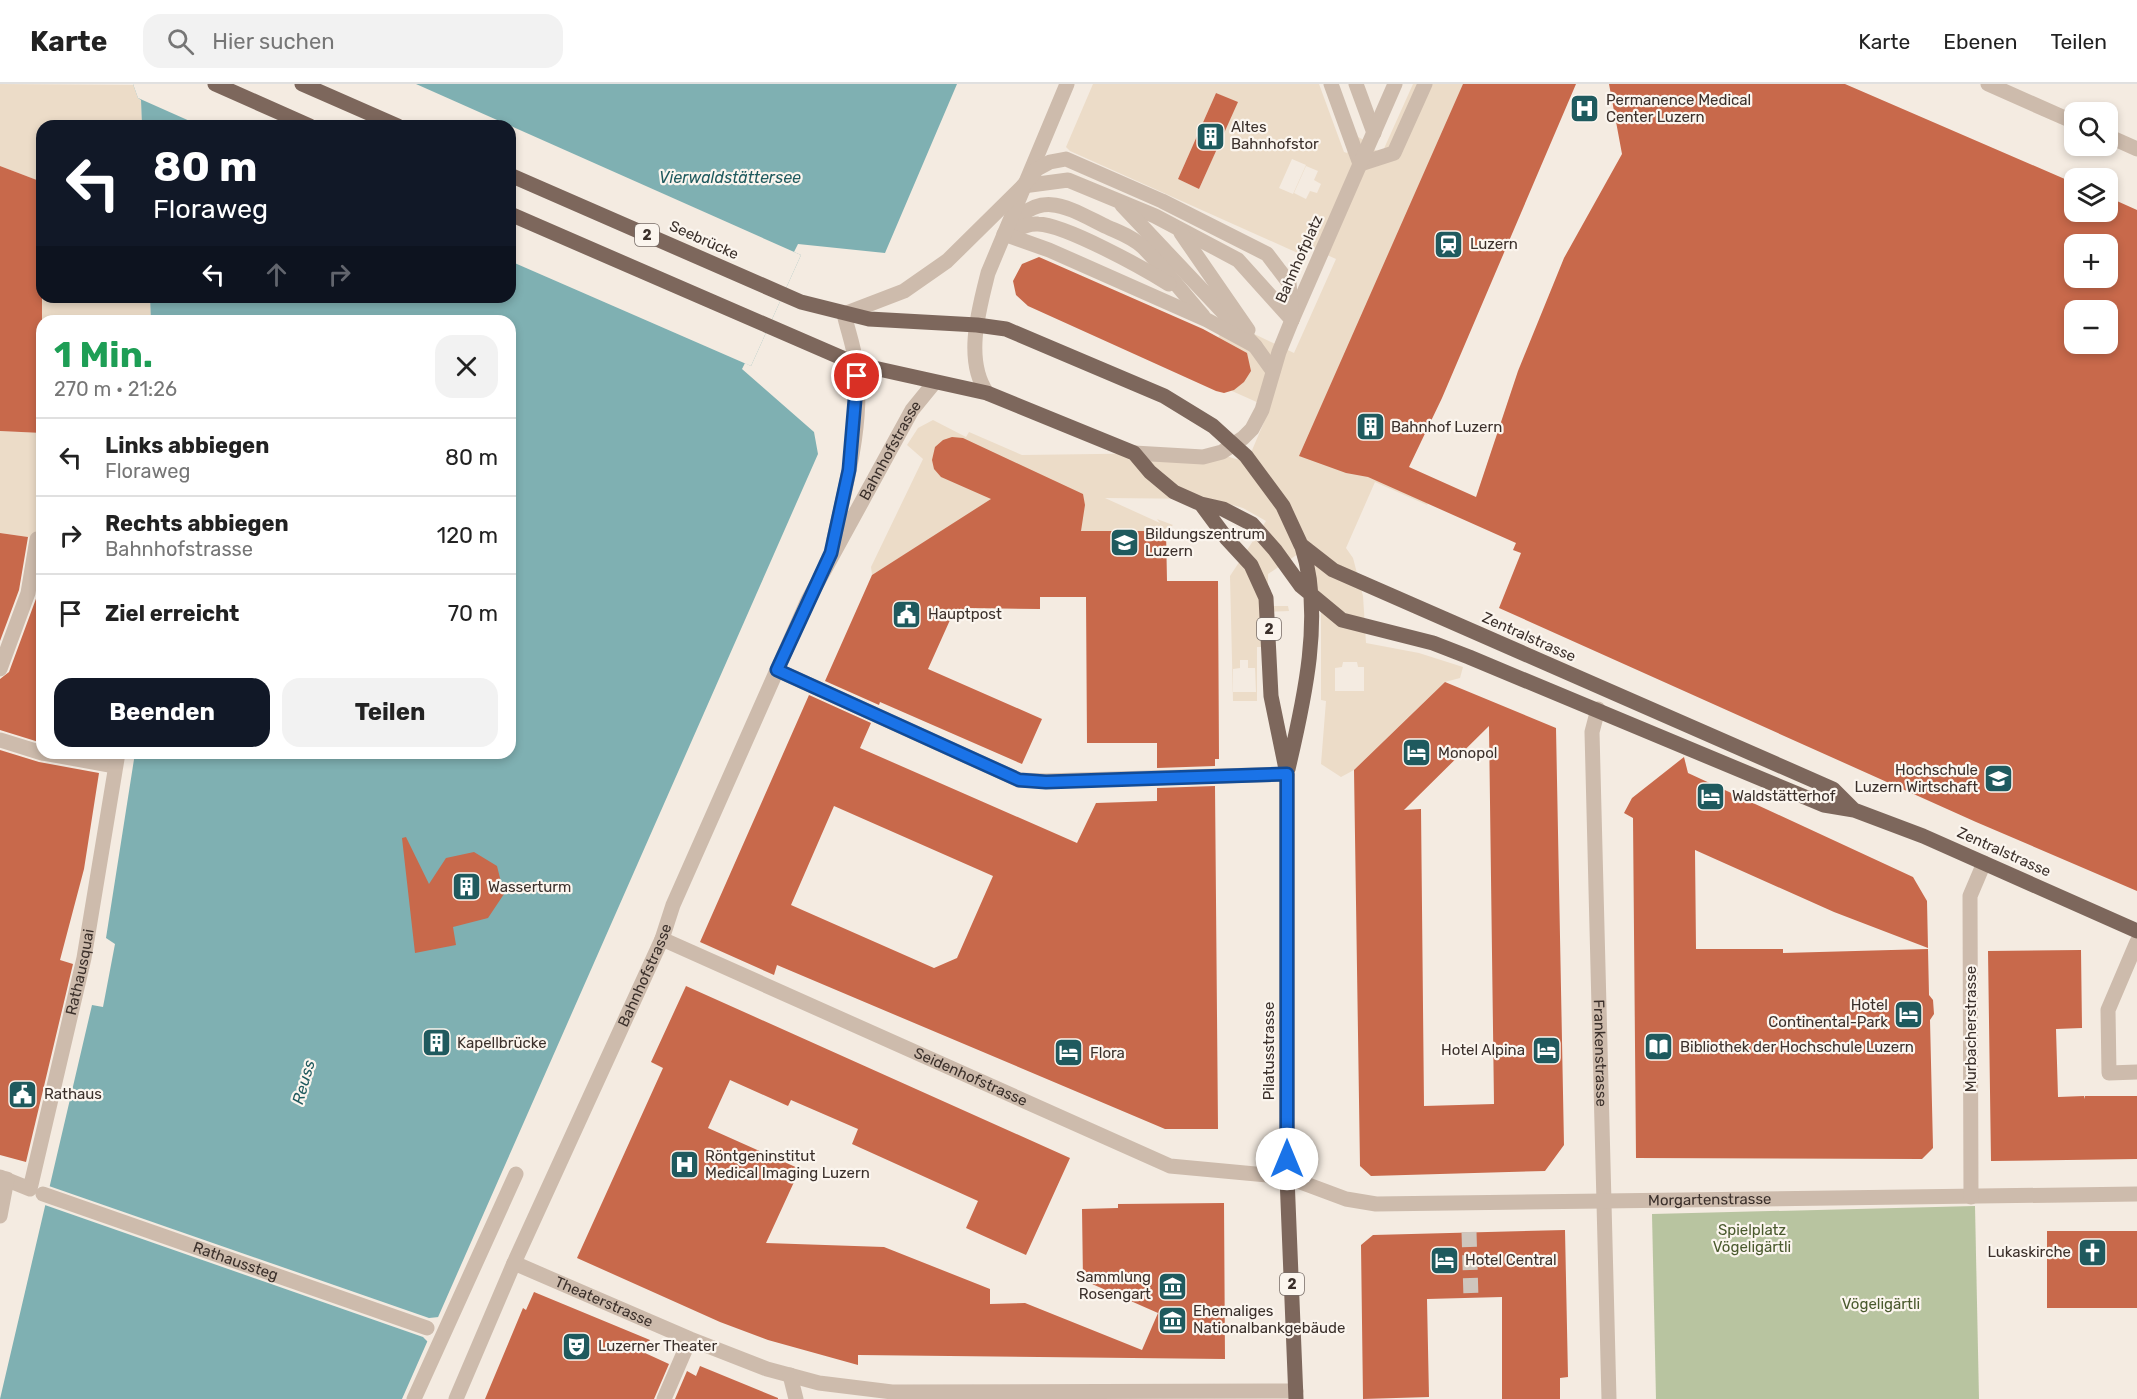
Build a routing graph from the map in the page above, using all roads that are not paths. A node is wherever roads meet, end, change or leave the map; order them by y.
1 (215, 84) edge
2 (302, 84) edge
3 (1067, 84) edge
4 (1331, 84) edge
5 (1356, 84) edge
6 (1382, 84) edge
7 (1395, 84) edge
8 (1425, 84) edge
9 (1988, 84) edge
10 (1388, 101) junction
11 (2064, 118) edge
12 (296, 120) edge
13 (384, 120) edge
14 (1374, 133) junction
15 (2118, 140) edge
16 (2137, 149) edge
17 (1360, 164) junction
18 (516, 178) edge
19 (1023, 186) junction
20 (1119, 202) junction
21 (516, 217) edge
22 (1178, 229) junction
23 (1004, 234) junction
24 (1180, 290) junction
25 (844, 314) junction
26 (1207, 320) junction
27 (1292, 320) junction
28 (977, 325) junction
29 (1255, 346) junction
30 (856, 364) junction
31 (1273, 371) junction
32 (934, 382) junction
33 (987, 393) junction
34 (1234, 445) junction
35 (1134, 453) junction
36 (1202, 504) junction
37 (1301, 544) junction
38 (36, 545) edge
39 (831, 553) junction
40 (1310, 596) junction
41 (0, 669) edge
42 (777, 670) junction
43 (1599, 709) junction
44 (0, 740) edge
45 (36, 751) edge
46 (117, 760) edge
47 (1287, 774) junction
48 (1854, 810) junction
49 (1984, 863) junction
50 (2137, 932) edge
51 (662, 939) junction
52 (2137, 942) edge
53 (2137, 1072) edge
54 (516, 1174) dead end
55 (1287, 1177) junction
56 (3, 1178) edge
57 (37, 1191) junction
58 (2137, 1194) edge
59 (1971, 1197) junction
60 (1604, 1200) junction
61 (0, 1216) edge
62 (514, 1263) junction
63 (427, 1328) dead end
64 (686, 1348) dead end
65 (790, 1376) junction
66 (1296, 1395) edge
67 (893, 1396) edge
68 (414, 1399) edge
69 (456, 1399) edge
70 (664, 1399) edge
71 (796, 1399) edge
72 (1609, 1399) edge

1 - 12 main road
2 - 13 main road
3 - 19 street
4 - 17 street
5 - 14 street
6 - 10 street
7 - 10 street, Bahnhofplatz
8 - 17 street
9 - 11 street
10 - 14 street, Bahnhofplatz
14 - 17 street, Bahnhofplatz
15 - 16 street
17 - 27 street, Bahnhofplatz
18 - 25 main road, Seebrücke / 2
19 - 20 street
19 - 23 street
19 - 25 street
19 - 27 street
20 - 22 street
20 - 29 street
21 - 30 main road, Bahnhofplatz / 2
22 - 27 street
22 - 29 street
23 - 24 street
23 - 24 street
23 - 26 street
23 - 28 street
24 - 26 street
25 - 28 main road, 2
25 - 30 street
26 - 29 street
27 - 31 street, Bahnhofplatz
28 - 33 street
28 - 34 main road, 2
29 - 31 street
30 - 32 main road, Bahnhofplatz / 2
30 - 39 street, Bahnhofstrasse
31 - 34 street, Bahnhofplatz
32 - 33 main road, Bahnhofplatz / 2
32 - 39 street, Bahnhofstrasse
33 - 35 main road, Bahnhofplatz / 2
34 - 35 street, Bahnhofplatz
34 - 37 main road, Zentralstrasse / 2
35 - 36 main road, Bahnhofplatz / 2
36 - 40 main road, Zentralstrasse
36 - 47 main road, Pilatusstrasse / 2
37 - 40 main road, Pilatusstrasse / 2
37 - 48 main road, Zentralstrasse
38 - 41 street
39 - 42 street, Bahnhofstrasse
40 - 43 main road, Zentralstrasse
40 - 47 main road, Pilatusstrasse / 2
42 - 47 street
42 - 51 street, Bahnhofstrasse
43 - 48 main road, Zentralstrasse
43 - 60 street, Frankenstrasse
44 - 45 street
46 - 57 street, Rathausquai
47 - 55 main road, Pilatusstrasse / 2
48 - 49 main road, Zentralstrasse
49 - 50 main road, Zentralstrasse
49 - 59 street, Murbacherstrasse
51 - 55 street, Seidenhofstrasse
51 - 62 street, Bahnhofstrasse
52 - 53 street
54 - 68 street
55 - 60 street, Morgartenstrasse
55 - 66 main road, Pilatusstrasse / 2
56 - 57 street, Rathaussteg
56 - 61 street
57 - 63 street, Rathaussteg
58 - 59 street, Morgartenstrasse
59 - 60 street, Morgartenstrasse
60 - 72 street, Frankenstrasse
62 - 65 street, Theaterstrasse
62 - 69 street, Bahnhofstrasse
64 - 70 street
65 - 67 street, Theaterstrasse
65 - 71 street
66 - 67 street, Theaterstrasse

